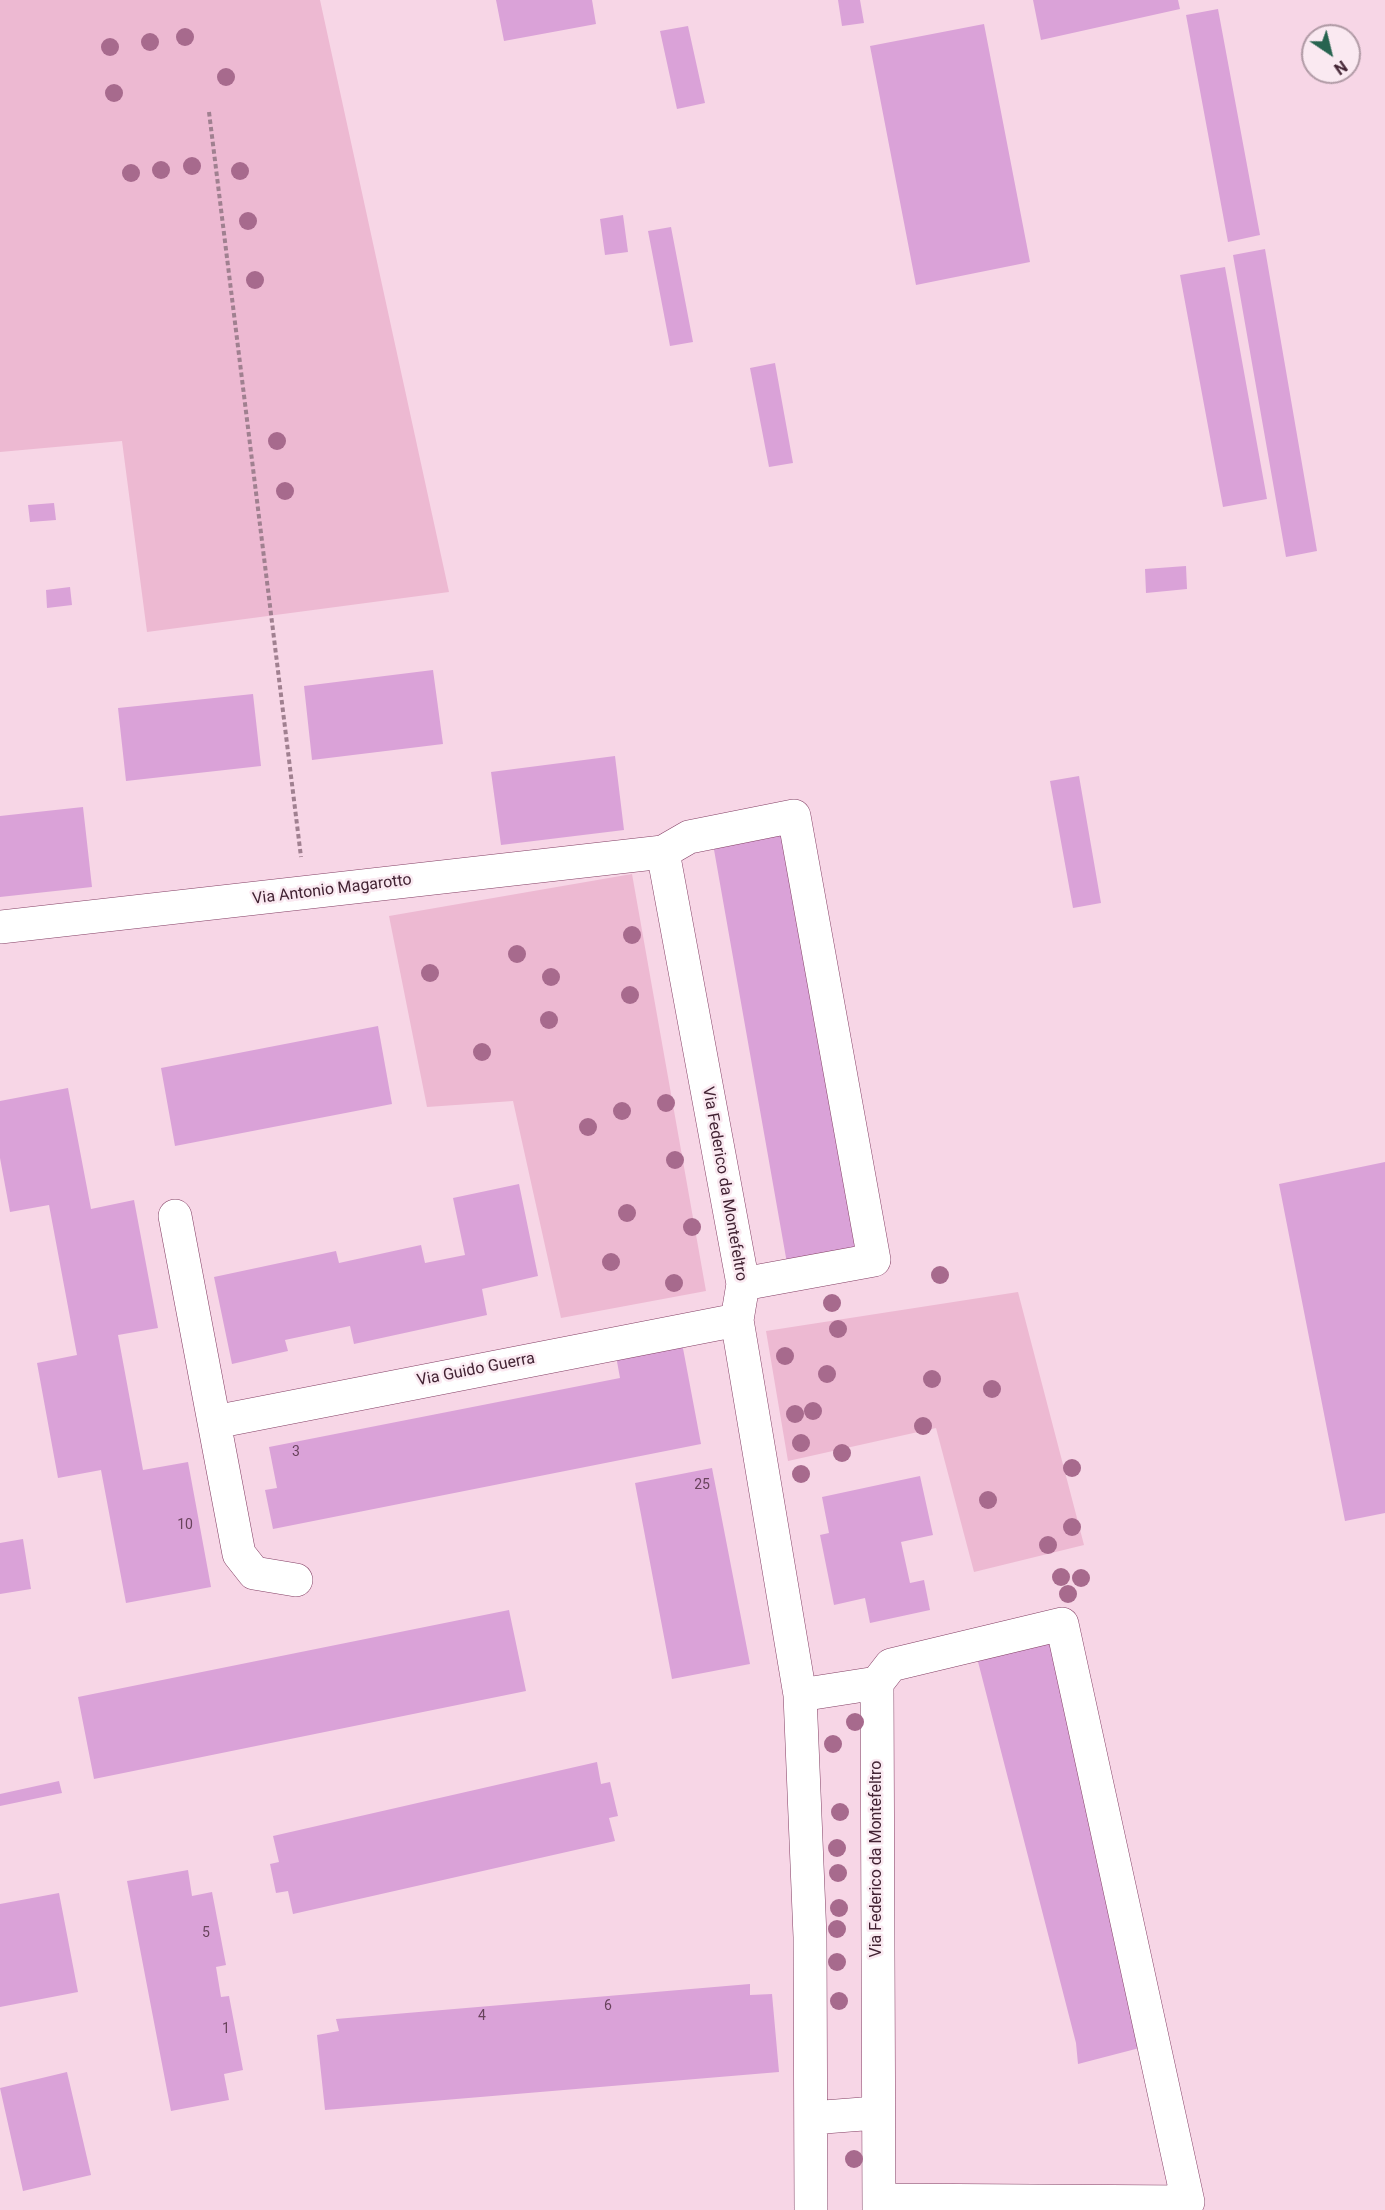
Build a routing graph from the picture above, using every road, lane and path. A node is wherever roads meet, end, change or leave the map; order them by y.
1 (209, 112) dead end
2 (663, 852) junction
3 (305, 894) junction
4 (0, 927) edge
5 (175, 1216) dead end
6 (743, 1284) junction
7 (737, 1320) junction
8 (215, 1422) junction
9 (296, 1580) dead end
10 (877, 1683) junction
11 (800, 1695) junction
12 (876, 2113) junction
13 (811, 2118) junction
14 (879, 2205) edge
15 (811, 2210) edge

1 - 3 path
2 - 3 street, Via Antonio Magarotto
2 - 6 street, Via Federico da Montefeltro
2 - 6 street
3 - 4 street, Via Antonio Magarotto
5 - 8 street
6 - 7 street, Via Federico da Montefeltro
7 - 8 street, Via Guido Guerra
7 - 11 street, Via Federico da Montefeltro
8 - 9 street
10 - 11 street
10 - 12 street, Via Federico da Montefeltro
10 - 14 street
11 - 13 street, Via Federico da Montefeltro
12 - 13 street
12 - 14 street, Via Federico da Montefeltro
13 - 15 street, Via Federico da Montefeltro

